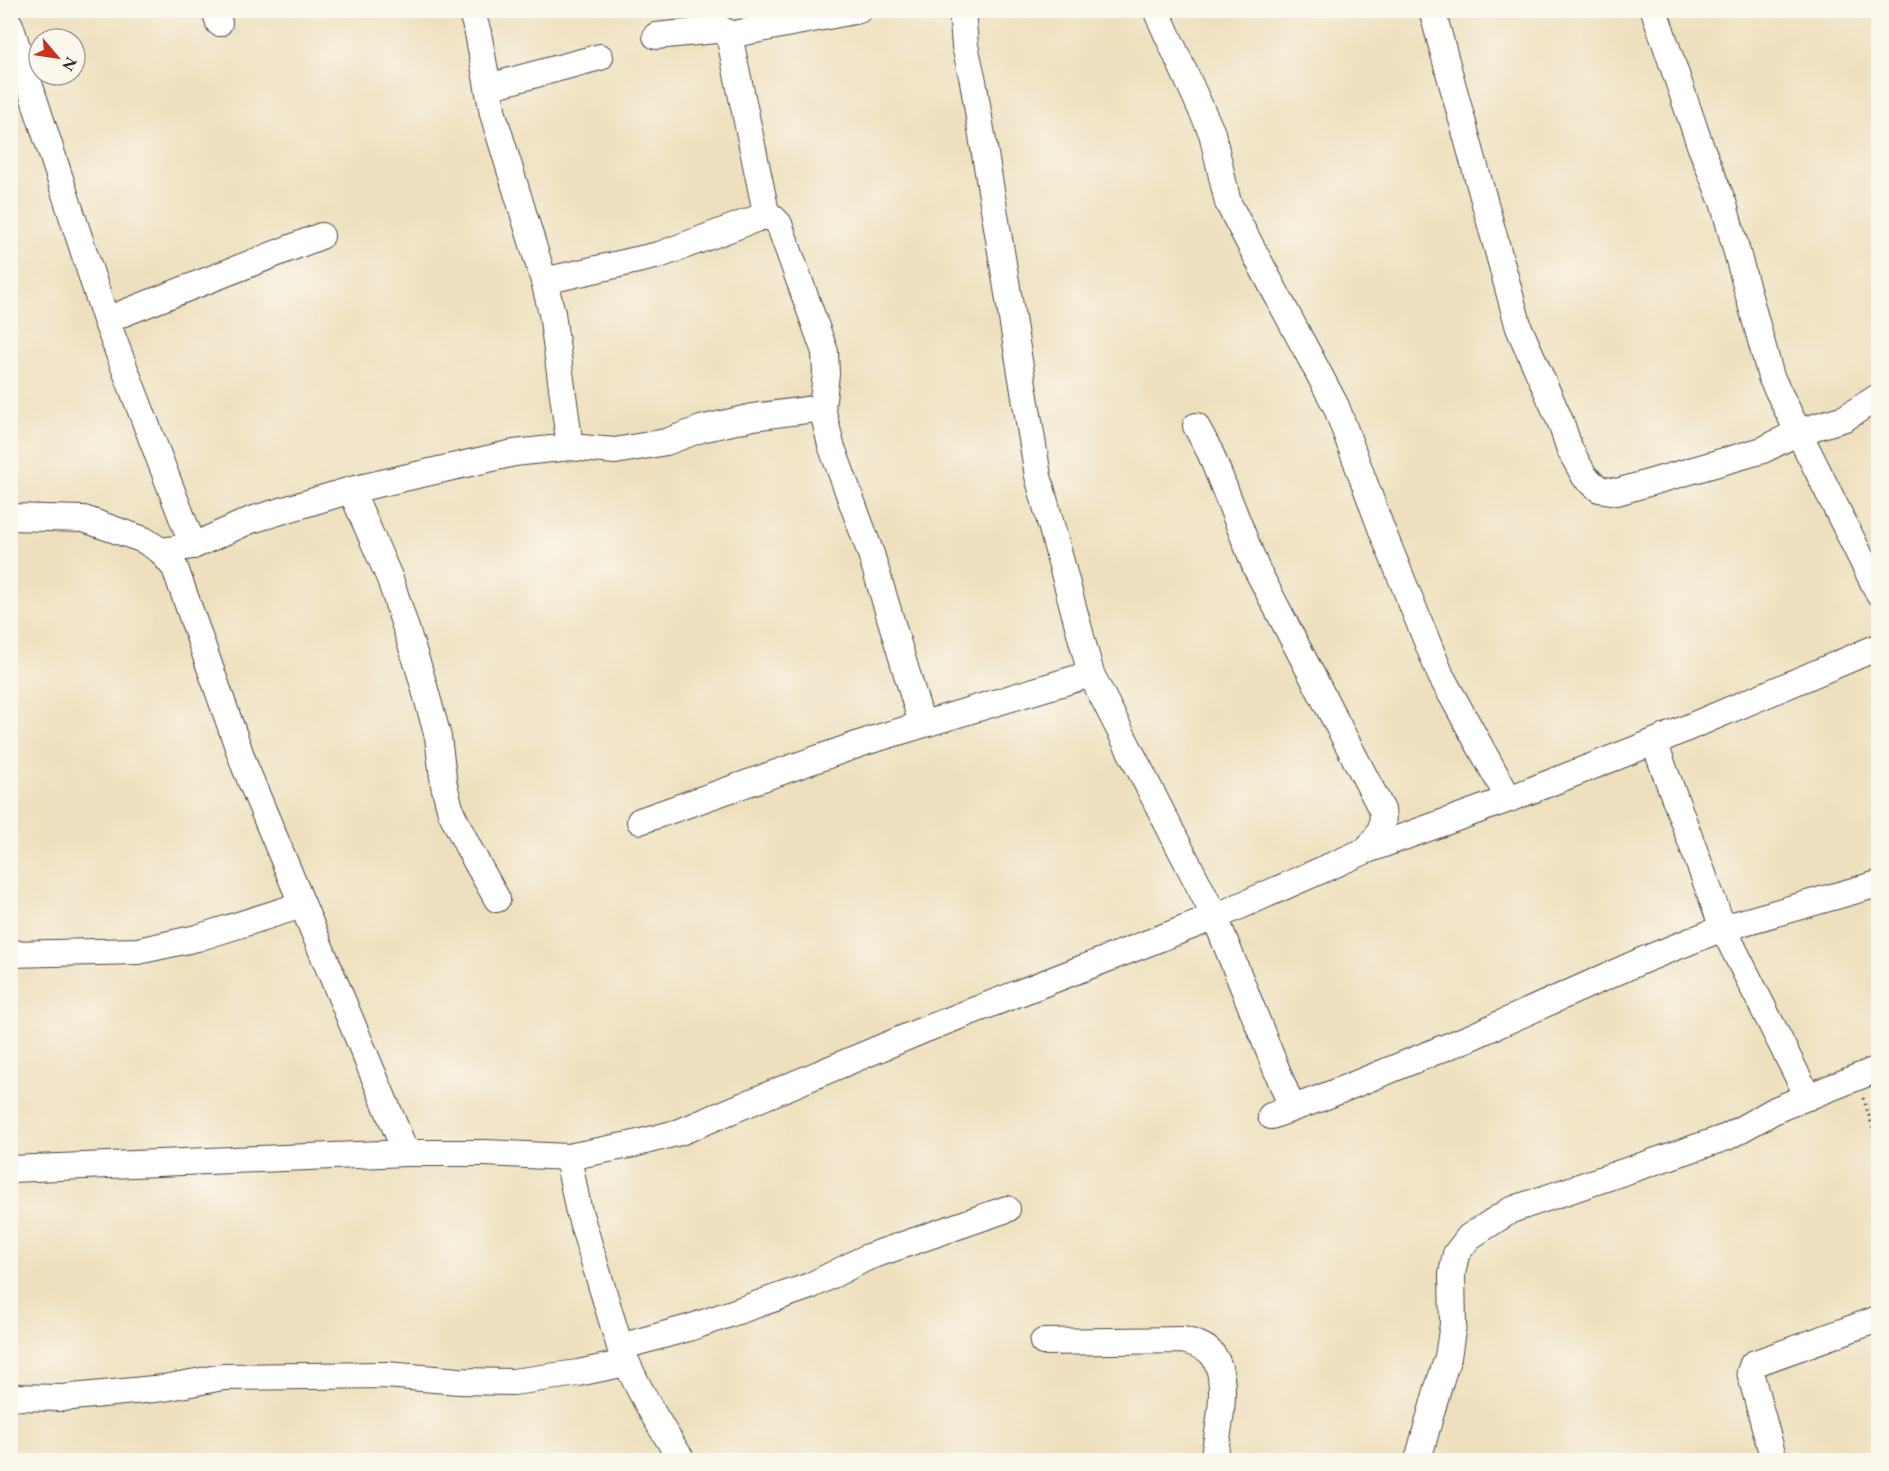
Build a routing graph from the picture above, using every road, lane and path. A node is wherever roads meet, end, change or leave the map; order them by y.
1 (471, 10) edge
2 (859, 10) edge
3 (962, 10) edge
4 (1156, 10) edge
5 (1432, 10) edge
6 (1654, 10) edge
7 (10, 25) edge
8 (729, 35) junction
9 (656, 36) dead end
10 (600, 57) dead end
11 (488, 87) junction
12 (767, 217) junction
13 (321, 236) dead end
14 (544, 281) junction
15 (106, 320) junction
16 (1878, 397) edge
17 (822, 408) junction
18 (1196, 426) dead end
19 (1798, 432) junction
20 (570, 447) junction
21 (351, 490) junction
22 (10, 517) edge
23 (194, 546) junction
24 (161, 551) junction
25 (1878, 592) edge
26 (1878, 647) edge
27 (1091, 674) junction
28 (922, 724) junction
29 (1654, 742) junction
30 (1509, 799) junction
31 (640, 821) dead end
32 (1367, 850) junction
33 (1878, 884) edge
34 (497, 898) dead end
35 (302, 905) junction
36 (1215, 917) junction
37 (1723, 928) junction
38 (10, 954) edge
39 (1878, 1069) edge
40 (1854, 1080) junction
41 (1809, 1097) junction
42 (406, 1153) junction
43 (568, 1157) junction
44 (1878, 1159) edge
45 (10, 1169) edge
46 (1007, 1209) dead end
47 (1878, 1239) edge
48 (1878, 1305) edge
49 (1878, 1318) edge
50 (1042, 1342) dead end
51 (623, 1355) junction
52 (10, 1397) edge
53 (682, 1461) edge
54 (1213, 1461) edge
55 (1418, 1461) edge
56 (1774, 1461) edge

1 - 11 street
2 - 8 street
3 - 27 street
4 - 30 street
5 - 19 street
6 - 19 street
7 - 15 street
8 - 9 street
8 - 12 street
10 - 11 street
11 - 14 street
12 - 14 street
12 - 17 street
13 - 15 street
14 - 20 street
15 - 23 street
16 - 19 street
17 - 20 street
17 - 28 street
18 - 32 street
19 - 25 street
20 - 21 street
21 - 23 street
21 - 34 street
22 - 24 street
23 - 24 street
24 - 35 street
26 - 29 street
27 - 28 street
27 - 36 street
28 - 31 street
29 - 30 street
29 - 37 street
30 - 32 street
32 - 36 street
33 - 37 street
35 - 38 street
35 - 42 street
36 - 37 street
36 - 43 street
37 - 41 street
39 - 40 street
40 - 41 street
40 - 44 path
41 - 55 street
42 - 43 street
42 - 45 street
43 - 51 street
46 - 51 street
47 - 48 path
49 - 56 street
50 - 54 street
51 - 52 street
51 - 53 street

